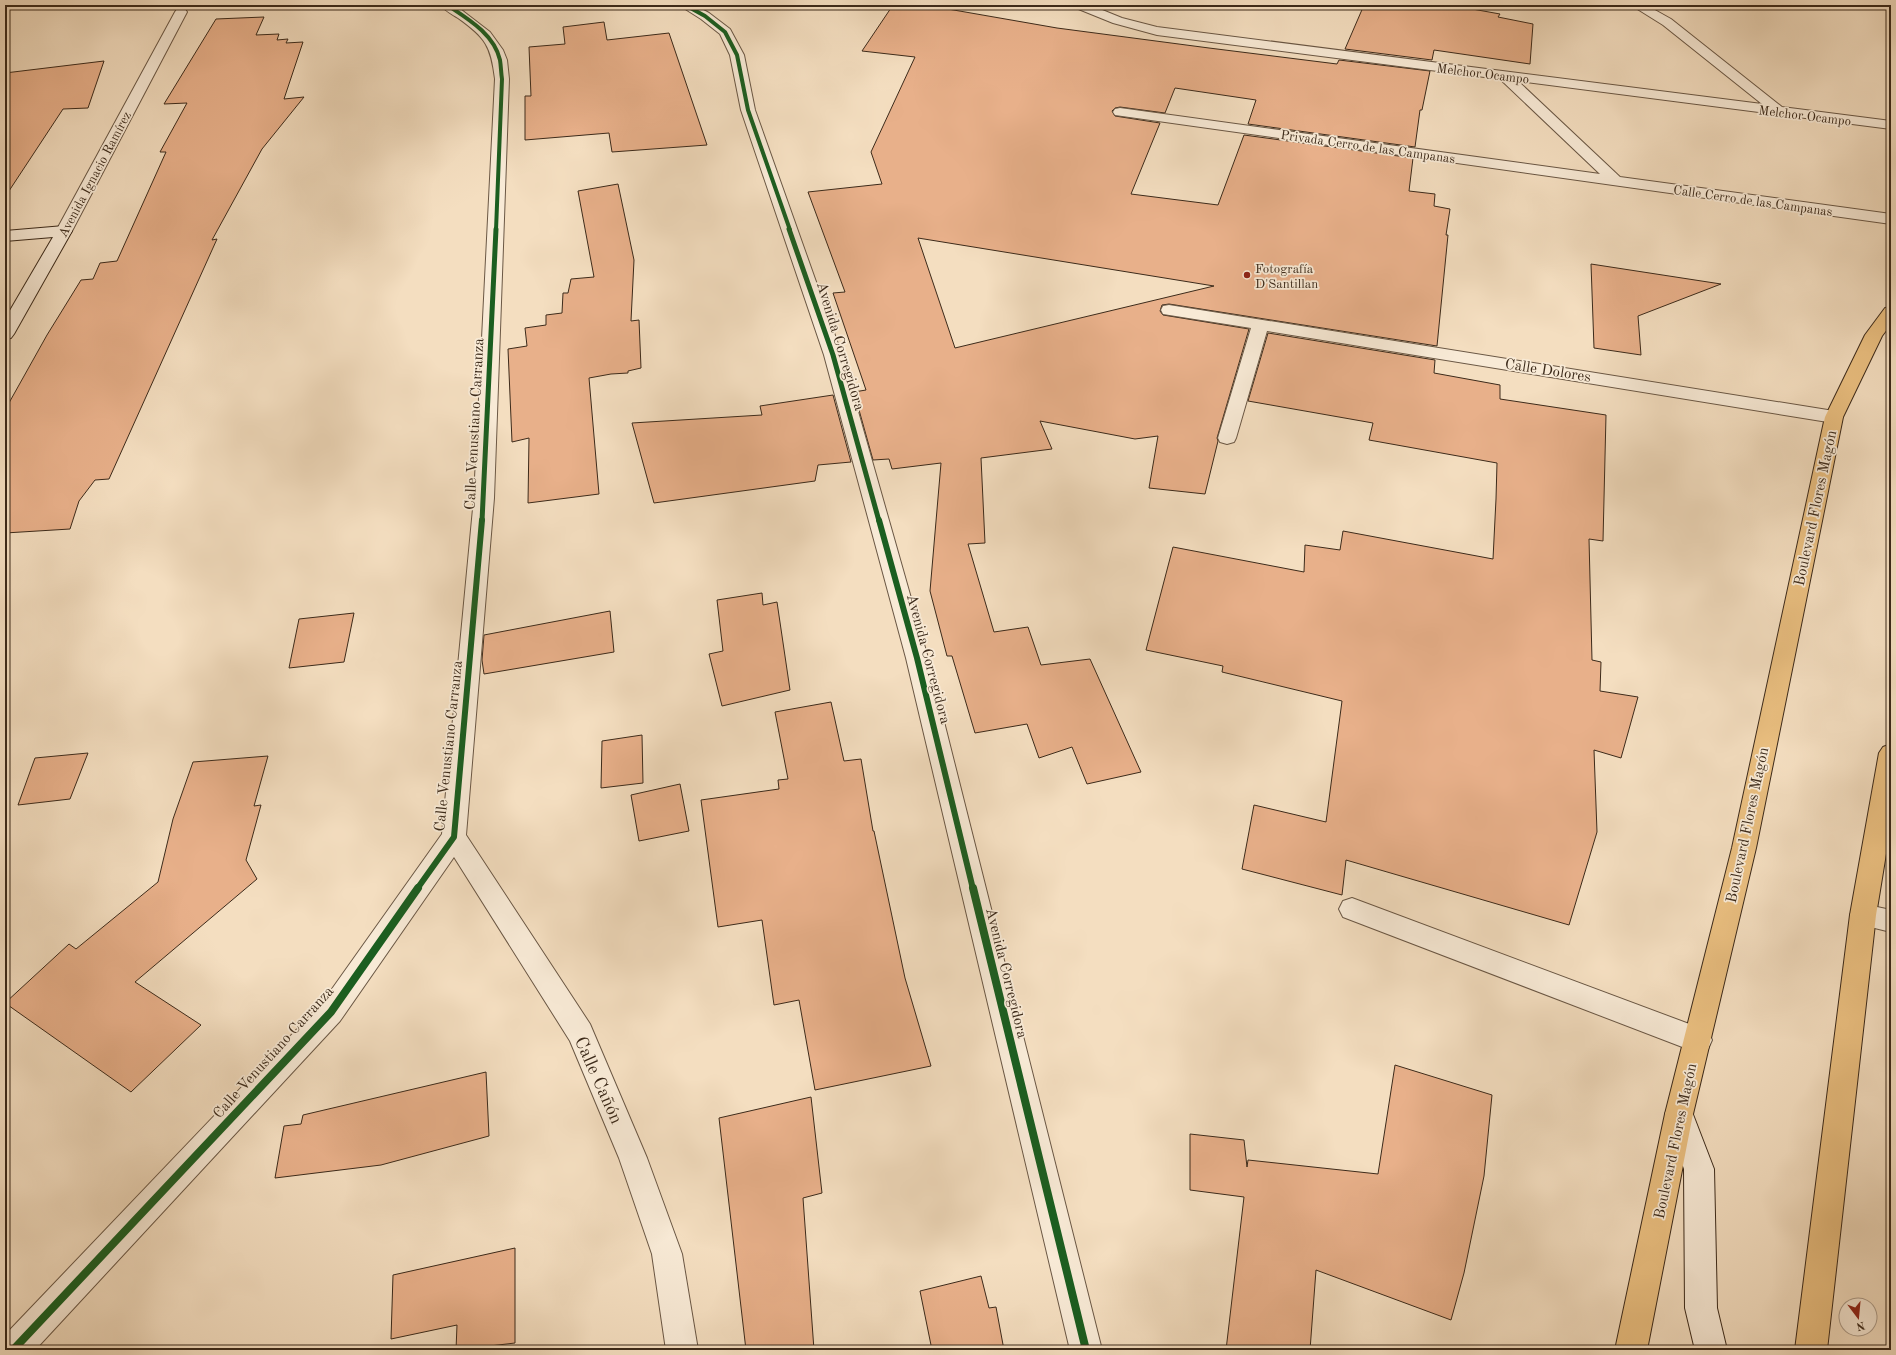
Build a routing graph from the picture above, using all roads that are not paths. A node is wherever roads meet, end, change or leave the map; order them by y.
1 (447, 5) edge
2 (684, 5) edge
3 (1080, 5) edge
4 (1637, 5) edge
5 (181, 12) dead end
6 (1505, 76) junction
7 (1120, 112) dead end
8 (1780, 112) junction
9 (1891, 125) edge
10 (1616, 181) junction
11 (1891, 219) edge
12 (64, 231) junction
13 (5, 236) edge
14 (1169, 310) dead end
15 (1891, 312) edge
16 (1261, 324) junction
17 (5, 334) edge
18 (1834, 416) junction
19 (1227, 438) dead end
20 (1891, 753) edge
21 (454, 837) junction
22 (1352, 909) dead end
23 (1863, 915) junction
24 (1891, 921) edge
25 (1698, 1040) junction
26 (1679, 1114) junction
27 (13, 1350) edge
28 (682, 1350) edge
29 (1086, 1350) edge
30 (1631, 1350) edge
31 (1711, 1350) edge
32 (1811, 1350) edge

1 - 21 street, Calle Venustiano Carranza
2 - 29 street, Avenida Corregidora
3 - 6 street, Melchor Ocampo
4 - 8 street
5 - 12 street, Avenida Ignacio Ramírez
6 - 8 street, Melchor Ocampo
6 - 10 street
7 - 10 street, Privada Cerro de las Campanas
8 - 9 street, Melchor Ocampo
10 - 11 street, Calle Cerro de las Campanas
12 - 13 street
12 - 17 street, Avenida Ignacio Ramírez
14 - 16 street, Calle Dolores
15 - 18 main road, Boulevard Flores Magón
16 - 18 street, Calle Dolores
16 - 19 street
18 - 25 main road, Boulevard Flores Magón
20 - 23 main road
21 - 27 street, Calle Venustiano Carranza
21 - 28 street, Calle Cañón
22 - 25 street
23 - 24 street
23 - 32 main road
25 - 26 main road, Boulevard Flores Magón
26 - 30 main road, Boulevard Flores Magón
26 - 31 street

